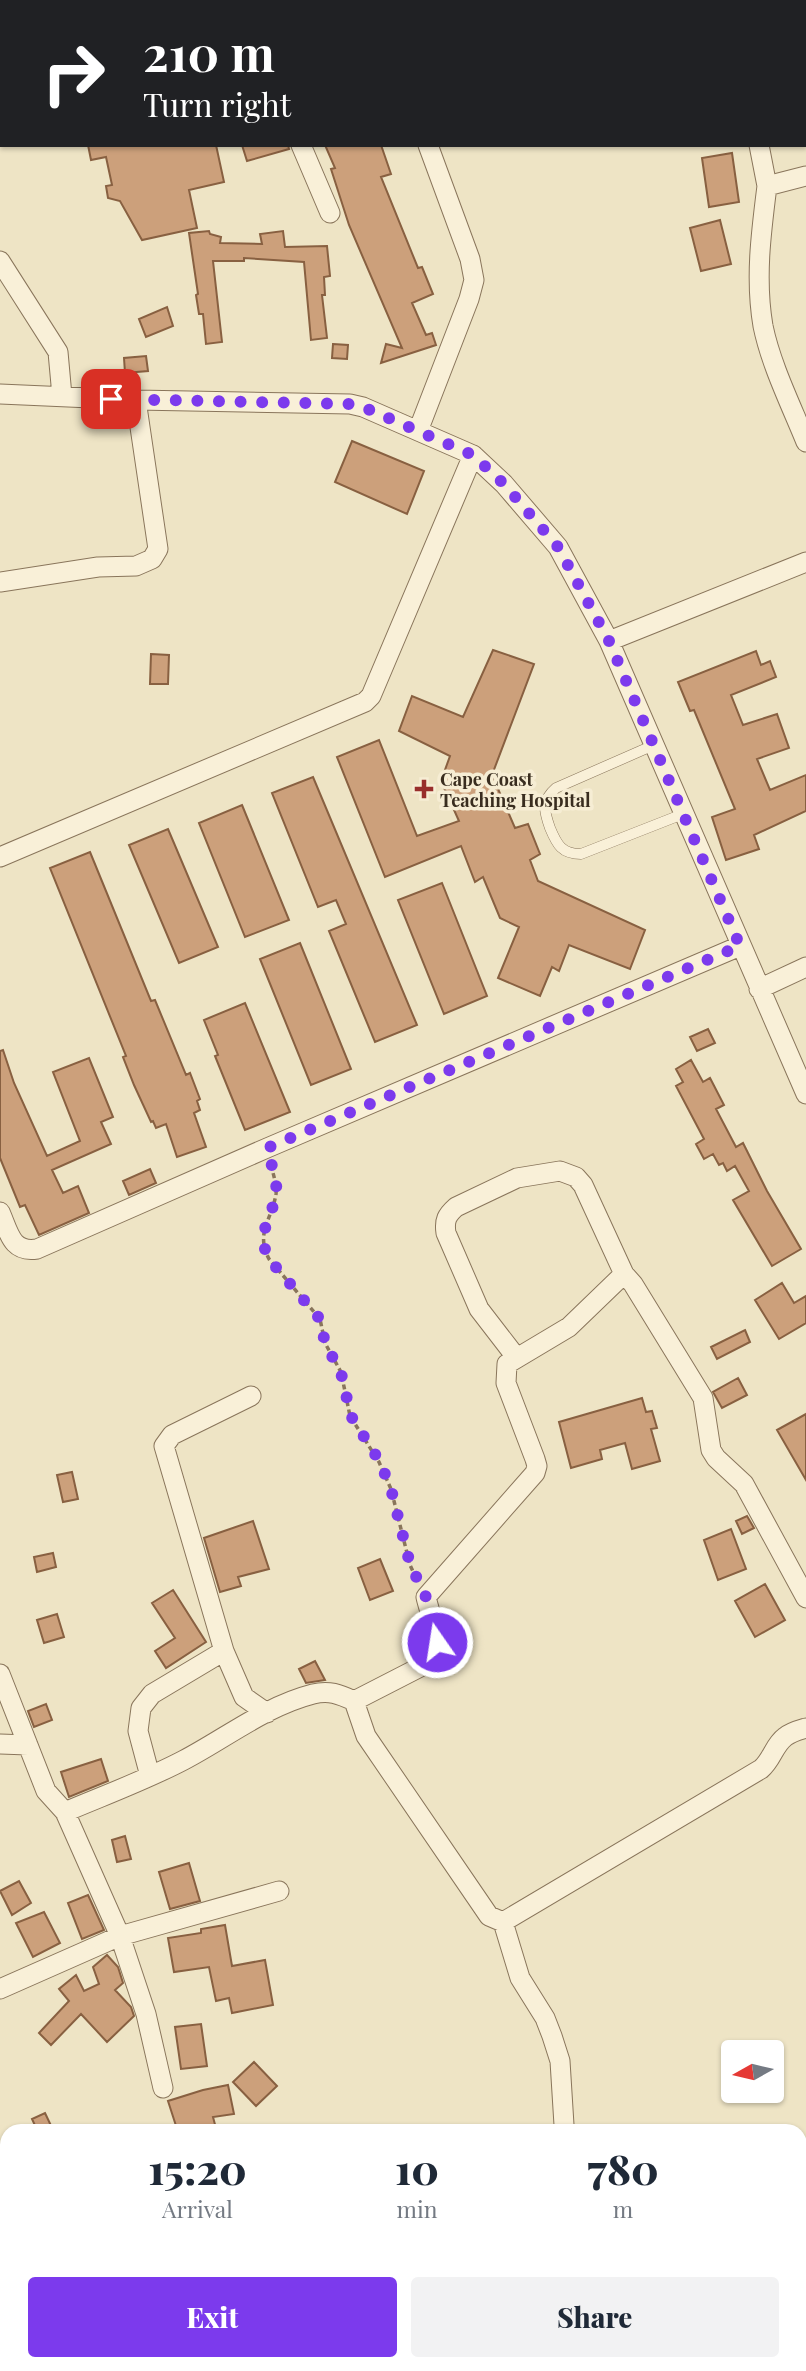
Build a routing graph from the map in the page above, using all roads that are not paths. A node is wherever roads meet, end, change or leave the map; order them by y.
1 (302, 147) edge
2 (429, 147) edge
3 (759, 147) edge
4 (806, 176) edge
5 (767, 186) junction
6 (330, 213) dead end
7 (0, 261) edge
8 (0, 394) edge
9 (62, 396) junction
10 (136, 400) junction
11 (418, 431) junction
12 (806, 442) edge
13 (473, 455) junction
14 (806, 562) edge
15 (0, 582) edge
16 (609, 641) junction
17 (654, 746) junction
18 (683, 814) junction
19 (0, 857) edge
20 (740, 946) junction
21 (806, 967) edge
22 (759, 989) junction
23 (806, 1094) edge
24 (0, 1212) edge
25 (624, 1274) junction
26 (516, 1357) junction
27 (251, 1396) dead end
28 (806, 1598) edge
29 (224, 1651) junction
30 (0, 1674) edge
31 (354, 1701) junction
32 (267, 1713) junction
33 (806, 1728) edge
34 (0, 1744) edge
35 (28, 1745) junction
36 (150, 1776) junction
37 (65, 1812) junction
38 (279, 1891) dead end
39 (503, 1922) junction
40 (120, 1936) junction
41 (2, 1991) edge
42 (163, 2088) dead end
43 (564, 2124) edge

1 - 6 street
2 - 11 street
3 - 5 street
4 - 5 street
5 - 12 street
7 - 9 street
8 - 9 street
9 - 10 street
10 - 11 street
10 - 15 street
11 - 13 street
13 - 16 street
13 - 19 street
14 - 16 street
16 - 17 street
17 - 18 street
17 - 18 lane
18 - 20 street
20 - 22 street
20 - 24 street
21 - 22 street
22 - 23 street
25 - 26 street
25 - 26 street
25 - 28 street
26 - 31 street
27 - 29 street
29 - 32 street
29 - 36 street
30 - 35 street
31 - 32 street
31 - 39 street
32 - 36 street
33 - 39 street
34 - 35 street
35 - 37 street
36 - 37 street
37 - 40 street
38 - 40 street
39 - 43 street
40 - 41 street
40 - 42 street

